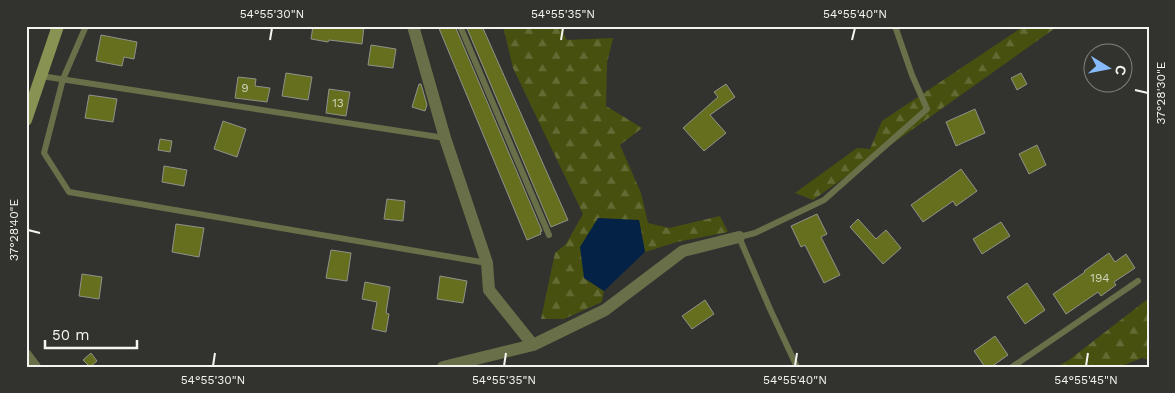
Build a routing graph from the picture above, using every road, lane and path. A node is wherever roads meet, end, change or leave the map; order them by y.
1 (58, 26) edge
2 (86, 26) edge
3 (414, 26) edge
4 (460, 26) edge
5 (895, 26) edge
6 (40, 76) junction
7 (63, 79) junction
8 (27, 114) edge
9 (445, 138) junction
10 (549, 236) dead end
11 (738, 237) junction
12 (487, 263) junction
13 (1138, 281) dead end
14 (533, 345) junction
15 (26, 355) edge
16 (35, 367) edge
17 (443, 367) edge
18 (797, 367) edge
19 (1012, 367) edge

1 - 6 main road
2 - 7 lane
3 - 9 street
4 - 10 lane
5 - 11 lane
6 - 7 lane
6 - 8 main road
7 - 9 lane
7 - 12 lane
9 - 12 street
11 - 14 street
11 - 18 lane
12 - 14 street
13 - 19 lane
14 - 17 street
15 - 16 street

